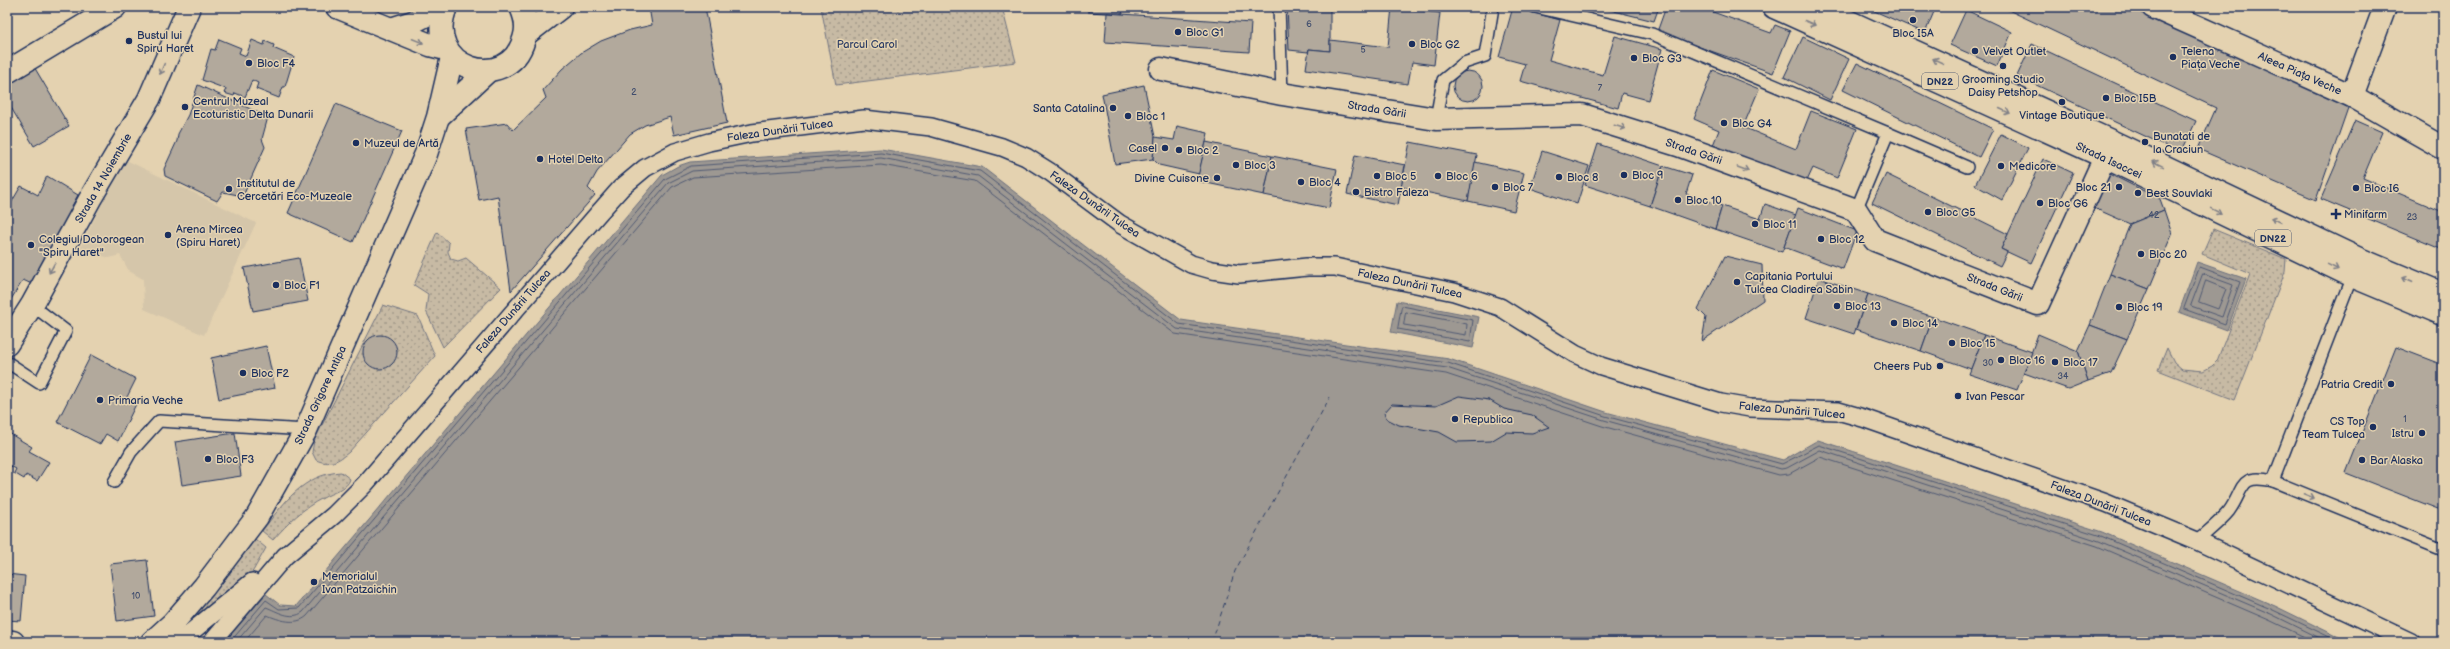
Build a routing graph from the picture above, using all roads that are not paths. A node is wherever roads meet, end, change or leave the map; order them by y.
1 (115, 7) edge
2 (188, 7) edge
3 (337, 7) edge
4 (442, 7) edge
5 (446, 7) edge
6 (521, 7) edge
7 (561, 7) edge
8 (1279, 7) edge
9 (1493, 7) edge
10 (1535, 7) edge
11 (1774, 7) edge
12 (1817, 7) edge
13 (2153, 7) edge
14 (2385, 7) edge
15 (391, 29) junction
16 (526, 34) junction
17 (449, 53) junction
18 (1161, 69) dead end
19 (489, 70) junction
20 (7, 72) edge
21 (1282, 94) junction
22 (2352, 96) junction
23 (438, 117) junction
24 (1436, 119) junction
25 (1888, 133) junction
26 (2443, 148) edge
27 (2105, 158) junction
28 (1967, 167) dead end
29 (1856, 210) junction
30 (2352, 276) junction
31 (2443, 294) edge
32 (32, 305) junction
33 (2443, 314) edge
34 (7, 344) edge
35 (7, 362) edge
36 (306, 430) junction
37 (2273, 481) junction
38 (114, 482) dead end
39 (2196, 541) junction
40 (2443, 550) edge
41 (285, 556) junction
42 (7, 641) edge
43 (13, 642) edge
44 (152, 642) edge
45 (179, 642) edge
46 (212, 642) edge
47 (2411, 642) edge

1 - 20 street
2 -> 32 street, Strada 14 Noiembrie
3 - 15 street
4 - 15 street
5 - 17 street
6 - 16 street
7 - 16 street
8 - 21 lane
9 - 24 lane
10 - 25 lane
11 -> 27 street, Strada Isaccei / DN22
31 -> 12 street, Strada Isaccei / DN22
13 - 22 street, Aleea Piața Veche
14 - 22 street
15 -> 17 street
16 - 19 street
17 - 19 street
17 - 23 street, Strada Grigore Antipa
18 - 21 street, Strada Gării
19 - 23 street, Strada Grigore Antipa
21 - 24 street, Strada Gării
22 - 26 street, Aleea Piața Veche
23 - 36 street, Strada Grigore Antipa
24 -> 29 street, Strada Gării
25 - 28 lane
25 - 29 lane
27 - 29 street, Strada Gării
27 -> 30 street, Strada Isaccei / DN22
30 - 33 street, Strada Isaccei / DN22
30 - 37 lane
32 - 34 street, Strada 14 Noiembrie
32 - 35 lane
36 - 38 lane
36 - 44 street, Strada Grigore Antipa
37 - 39 lane
37 -> 40 lane
39 - 41 street, Faleza Dunării Tulcea
39 - 47 street, Faleza Dunării Tulcea
41 - 45 street
41 - 46 street, Faleza Dunării Tulcea
42 - 43 street

